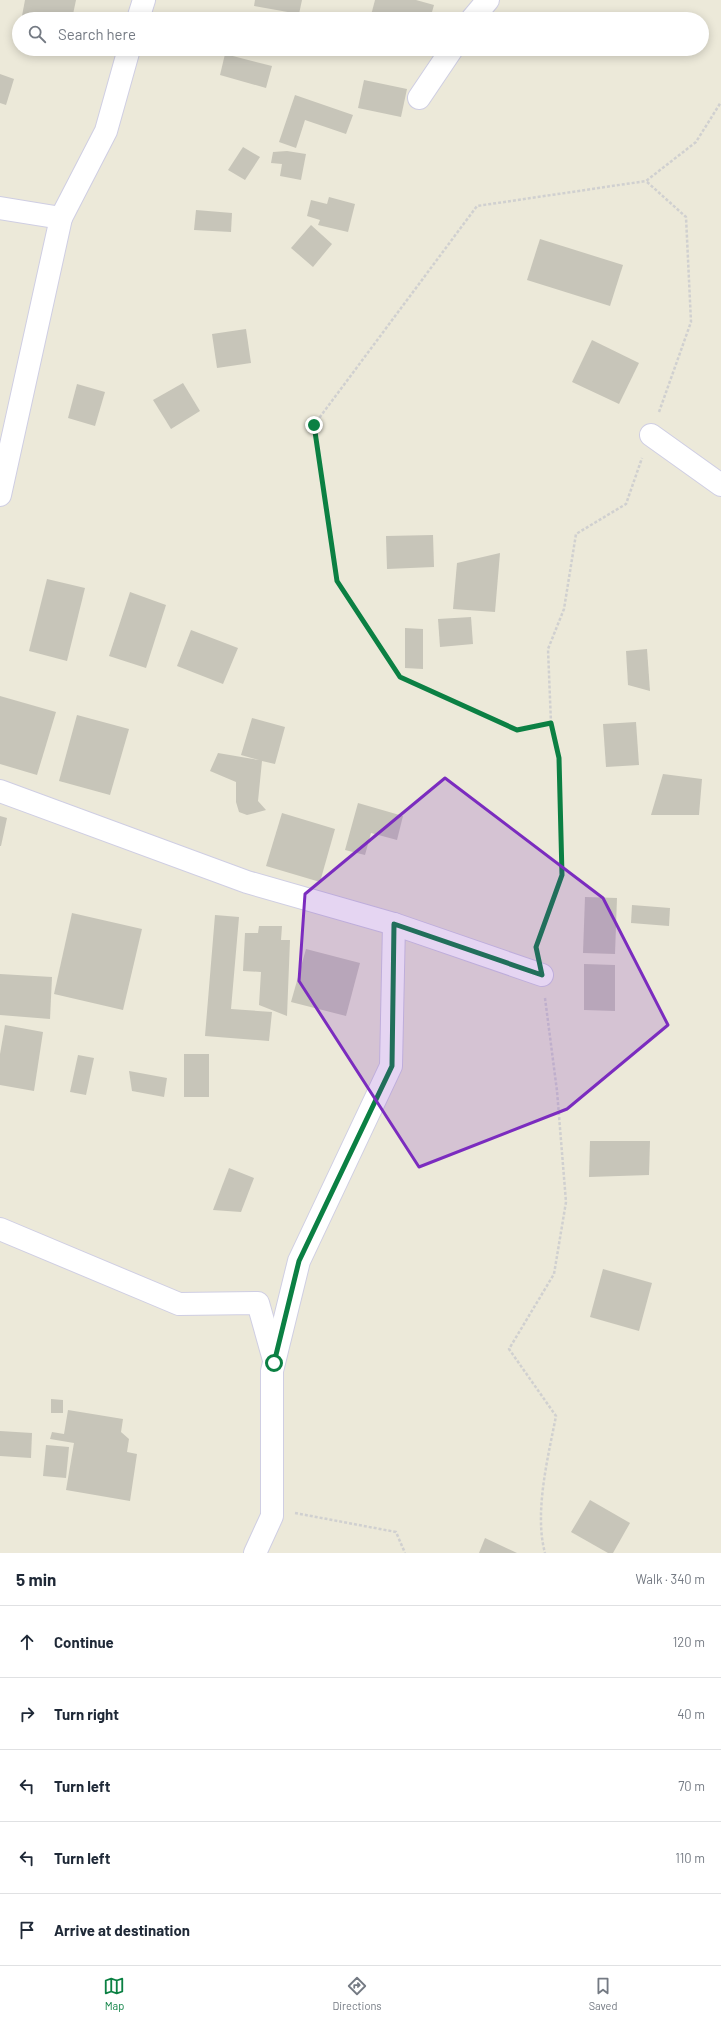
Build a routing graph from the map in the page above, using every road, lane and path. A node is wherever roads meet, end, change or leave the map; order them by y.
1 (144, 0) edge
2 (488, 0) edge
3 (140, 12) edge
4 (478, 12) edge
5 (127, 56) edge
6 (447, 56) edge
7 (419, 98) dead end
8 (721, 102) edge
9 (646, 182) junction
10 (0, 208) edge
11 (61, 218) junction
12 (651, 435) junction
13 (721, 485) edge
14 (0, 495) edge
15 (551, 723) junction
16 (0, 791) edge
17 (394, 924) junction
18 (542, 975) junction
19 (0, 1229) edge
20 (274, 1363) junction
21 (272, 1516) junction
22 (255, 1553) edge
23 (405, 1553) edge
24 (546, 1553) edge

1 - 3 street
2 - 4 street
5 - 11 street
6 - 7 street
8 - 9 path
9 - 12 path
9 - 15 path
10 - 11 street
11 - 14 street
12 - 13 street
12 - 15 path
15 - 18 path
16 - 17 street
17 - 18 street
17 - 20 street
18 - 24 path
19 - 20 street
20 - 21 street
21 - 22 street
21 - 23 path

